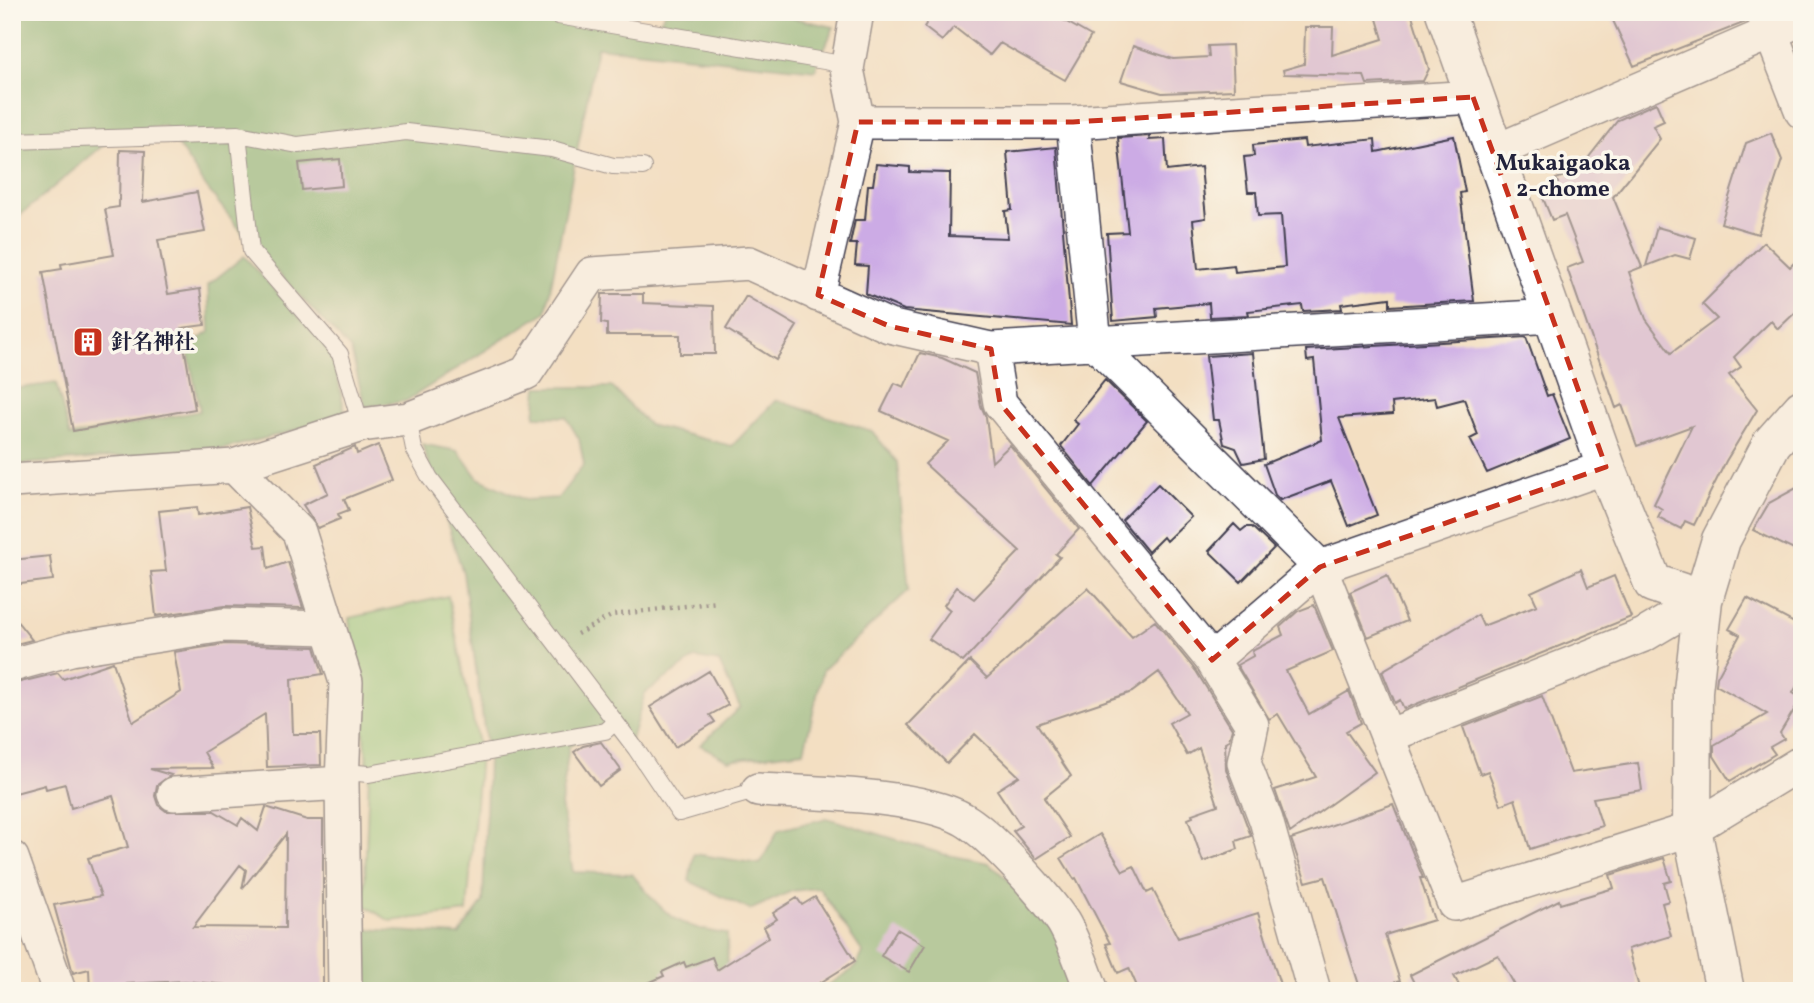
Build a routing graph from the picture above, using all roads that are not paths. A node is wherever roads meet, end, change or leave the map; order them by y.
1 (857, 12) edge
2 (1446, 12) edge
3 (558, 16) dead end
4 (1802, 19) edge
5 (1767, 22) edge
6 (847, 69) junction
7 (1473, 97) junction
8 (1802, 112) edge
9 (858, 122) junction
10 (1073, 122) junction
11 (238, 134) junction
12 (12, 141) edge
13 (1494, 152) junction
14 (643, 167) dead end
15 (818, 295) junction
16 (1553, 316) junction
17 (1095, 343) junction
18 (991, 349) junction
19 (1802, 409) edge
20 (408, 419) junction
21 (361, 425) junction
22 (234, 466) junction
23 (1606, 467) junction
24 (12, 481) edge
25 (1320, 567) junction
26 (1703, 600) junction
27 (327, 628) junction
28 (1212, 660) junction
29 (12, 664) edge
30 (615, 722) junction
31 (1388, 736) junction
32 (1802, 762) edge
33 (343, 778) junction
34 (758, 790) joint
35 (174, 794) dead end
36 (1692, 829) junction
37 (12, 859) edge
38 (59, 991) edge
39 (345, 991) edge
40 (1092, 991) edge
41 (1314, 991) edge
42 (1725, 991) edge

1 - 6 street
2 - 7 street
3 - 6 lane
4 - 5 street
5 - 8 street
5 - 13 street
6 - 9 street
7 - 10 street
7 - 13 street
9 - 10 street
9 - 15 street
10 - 17 street
11 - 12 lane
11 - 14 lane
11 - 21 lane
13 - 16 street
15 - 18 street
15 - 20 street
16 - 17 street
16 - 23 street
17 - 18 street
17 - 25 street
18 - 28 street
19 - 26 street
20 - 21 street
20 - 30 lane
21 - 22 street
22 - 24 street
22 - 27 street
23 - 25 street
23 - 26 street
25 - 28 street
25 - 31 street
26 - 31 street
26 - 36 street
27 - 29 street
27 - 33 street
28 - 41 street
30 - 33 lane
30 - 34 lane
31 - 36 street
32 - 36 street
33 - 35 street
33 - 39 street
34 - 40 street
36 - 42 street
37 - 38 street

